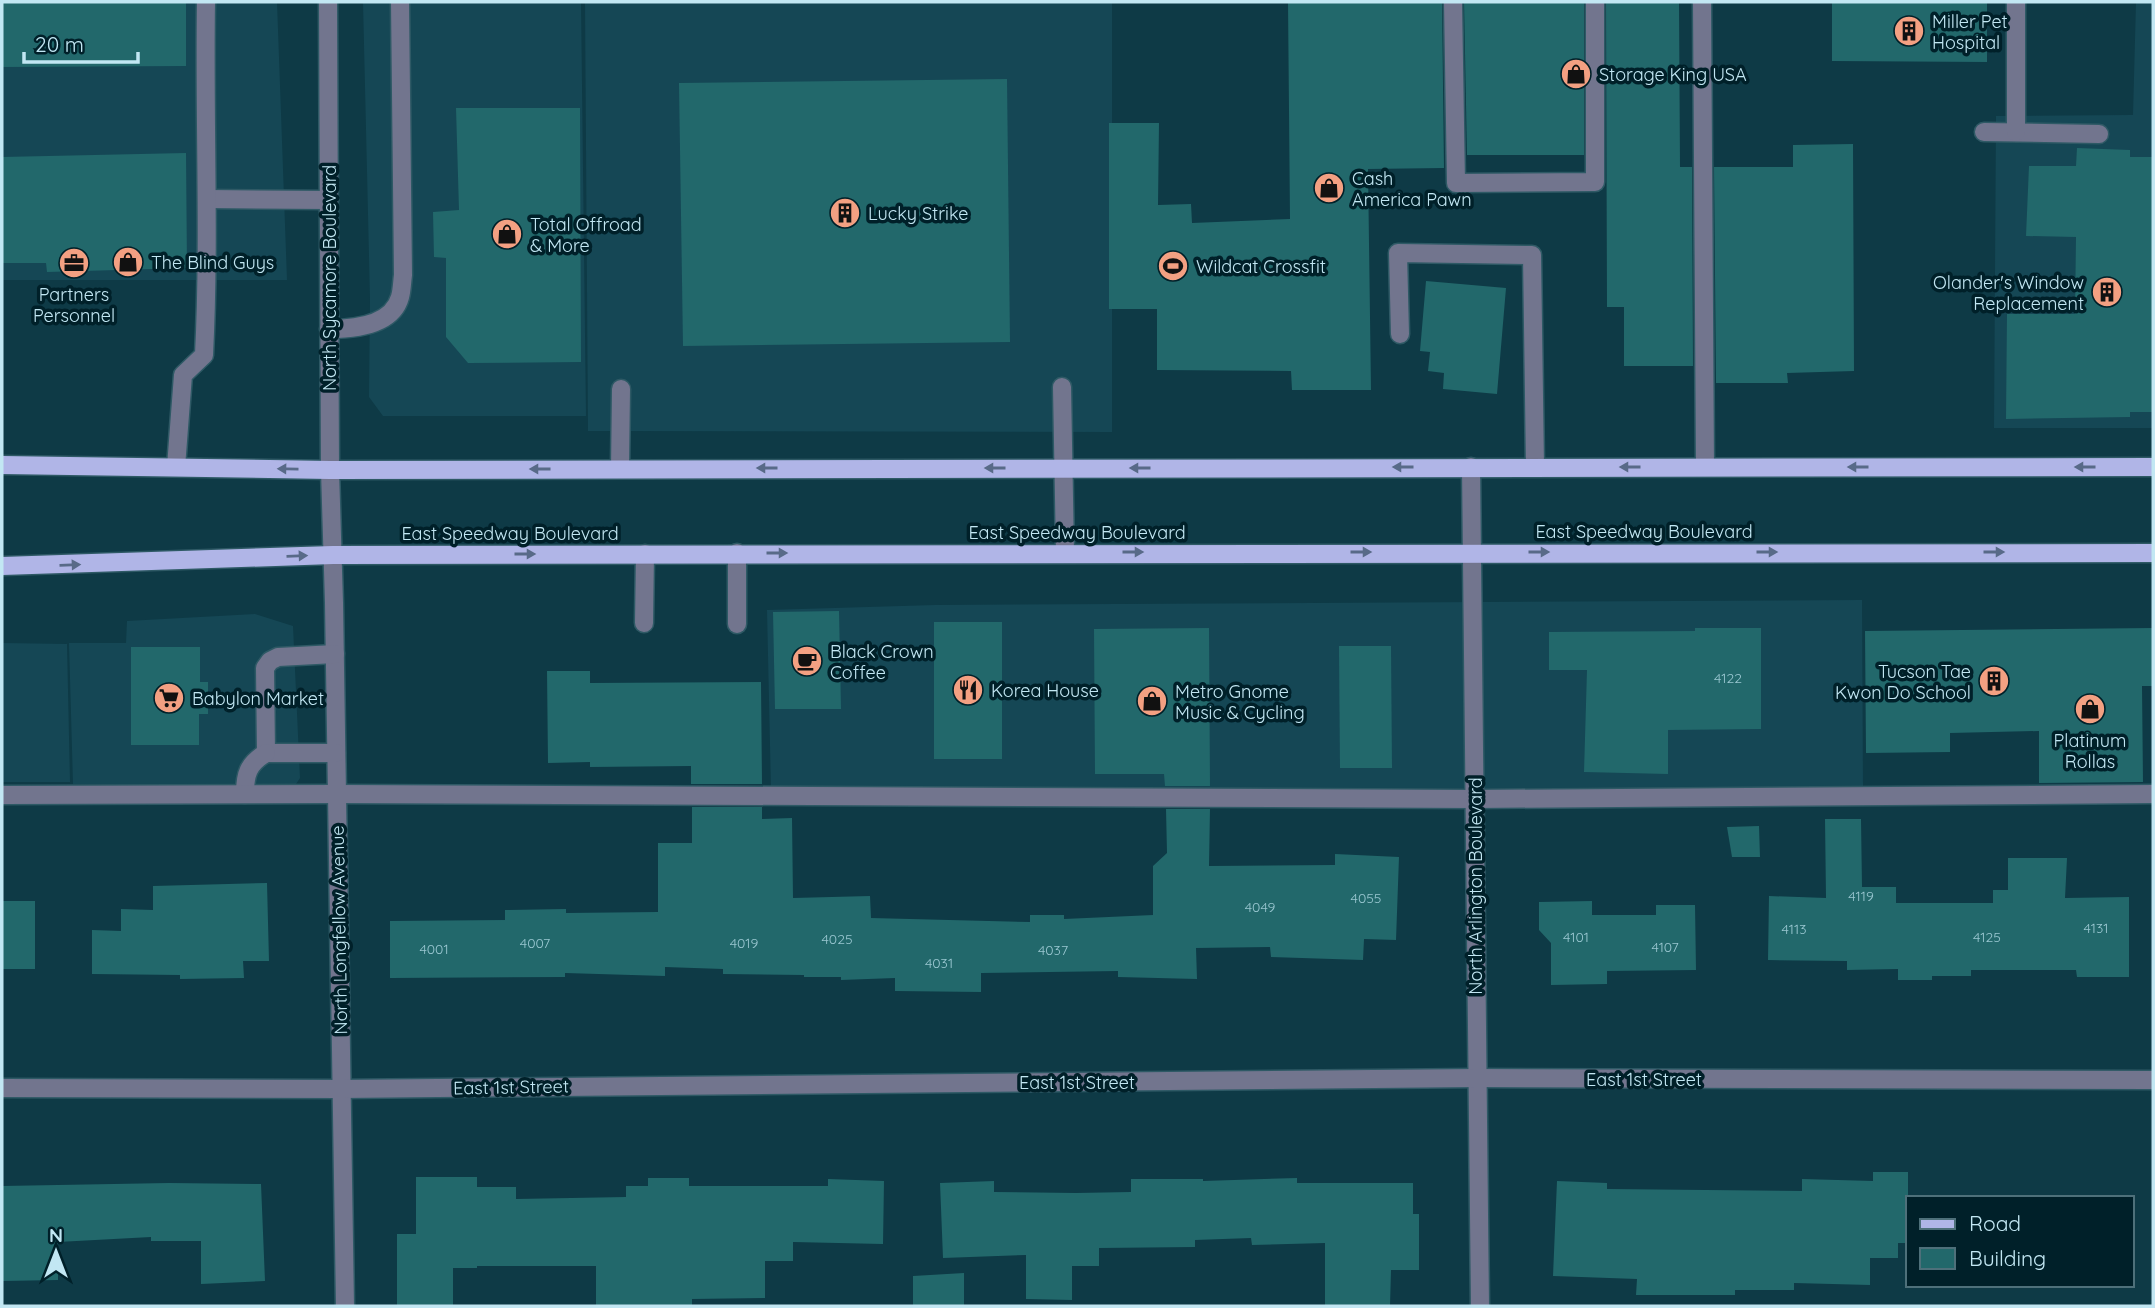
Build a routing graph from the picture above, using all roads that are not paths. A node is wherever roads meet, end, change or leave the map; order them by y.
1 (206, 2) edge
2 (328, 2) edge
3 (400, 2) edge
4 (1453, 2) edge
5 (1595, 2) edge
6 (1702, 2) edge
7 (2016, 2) edge
8 (1984, 132) dead end
9 (2016, 132) junction
10 (2099, 134) dead end
11 (208, 199) junction
12 (329, 200) junction
13 (329, 329) junction
14 (1400, 334) dead end
15 (1062, 387) dead end
16 (621, 389) dead end
17 (2, 464) edge
18 (176, 467) junction
19 (1471, 467) junction
20 (1535, 467) junction
21 (1705, 467) junction
22 (2153, 467) edge
23 (1063, 468) junction
24 (620, 469) junction
25 (330, 470) junction
26 (1471, 552) junction
27 (2153, 552) edge
28 (737, 553) junction
29 (1065, 553) junction
30 (645, 554) junction
31 (333, 555) junction
32 (2, 566) edge
33 (644, 623) dead end
34 (737, 624) dead end
35 (335, 654) junction
36 (266, 753) junction
37 (336, 753) junction
38 (246, 794) junction
39 (337, 794) junction
40 (2153, 794) edge
41 (2, 795) edge
42 (1475, 799) junction
43 (1477, 1078) junction
44 (2153, 1080) edge
45 (2, 1087) edge
46 (341, 1089) junction
47 (345, 1306) edge
48 (1480, 1306) edge

1 - 11 street
2 - 12 street, North Sycamore Boulevard
3 - 13 street
4 - 5 street
6 - 21 street
7 - 9 street
8 - 9 street
9 - 10 street
11 - 12 street
11 - 18 street
12 - 13 street, North Sycamore Boulevard
13 - 25 street, North Sycamore Boulevard
14 - 20 street
15 - 23 street
16 - 24 street
17 - 18 main road
25 -> 18 main road
19 - 20 main road
19 -> 23 main road
19 - 26 street, North Arlington Boulevard
21 -> 20 main road
22 -> 21 main road
23 -> 24 main road
23 - 29 street
24 -> 25 main road
25 - 31 street, North Sycamore Boulevard
26 -> 27 main road, East Speedway Boulevard
29 -> 26 main road, East Speedway Boulevard
26 - 42 street, North Arlington Boulevard
28 -> 29 main road, East Speedway Boulevard
28 - 30 main road, East Speedway Boulevard
28 - 34 street
31 -> 30 main road, East Speedway Boulevard
30 - 33 street
32 -> 31 main road, East Speedway Boulevard
31 - 35 street, North Longfellow Avenue
35 - 36 street
35 - 37 street, North Longfellow Avenue
36 - 37 street
36 - 38 street
37 - 39 street, North Longfellow Avenue
38 - 39 street
38 - 41 street
39 - 42 street
39 - 46 street, North Longfellow Avenue
40 - 42 street
42 - 43 street, North Arlington Boulevard
43 - 44 street, East 1st Street
43 - 46 street, East 1st Street
43 - 48 street, North Arlington Boulevard
45 - 46 street, East 1st Street
46 - 47 street, North Longfellow Avenue

